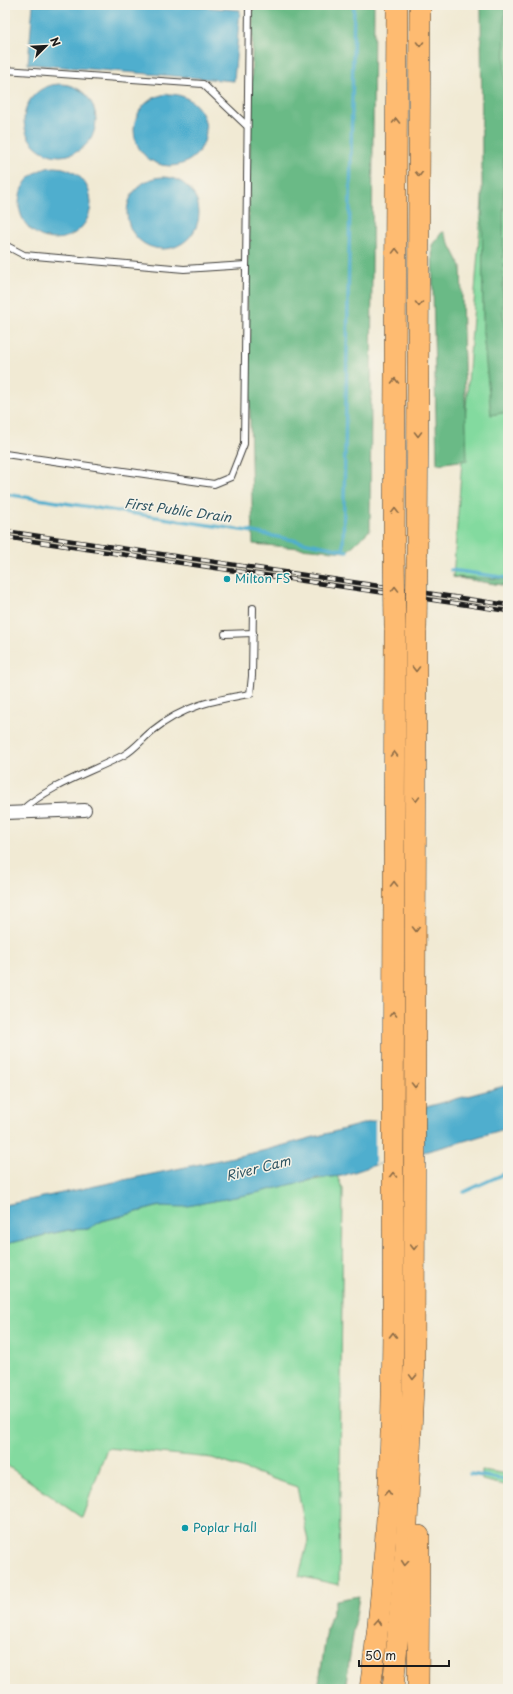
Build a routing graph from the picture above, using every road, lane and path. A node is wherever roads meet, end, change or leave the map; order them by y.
1 (249, 5) edge
2 (397, 5) edge
3 (420, 5) edge
4 (5, 70) edge
5 (246, 125) junction
6 (5, 245) edge
7 (246, 265) junction
8 (5, 454) edge
9 (253, 608) dead end
10 (253, 633) junction
11 (225, 634) dead end
12 (85, 810) dead end
13 (20, 812) junction
14 (5, 813) edge
15 (410, 1488) junction
16 (370, 1689) edge
17 (393, 1689) edge
18 (418, 1689) edge

1 - 5 lane
16 -> 2 highway, bridge
3 -> 15 highway, bridge
4 - 5 lane
5 - 7 lane
6 - 7 lane
7 - 8 lane
9 - 10 lane
10 - 11 lane
10 - 13 lane
12 - 13 street
13 - 14 street
15 -> 17 highway
15 - 18 highway

